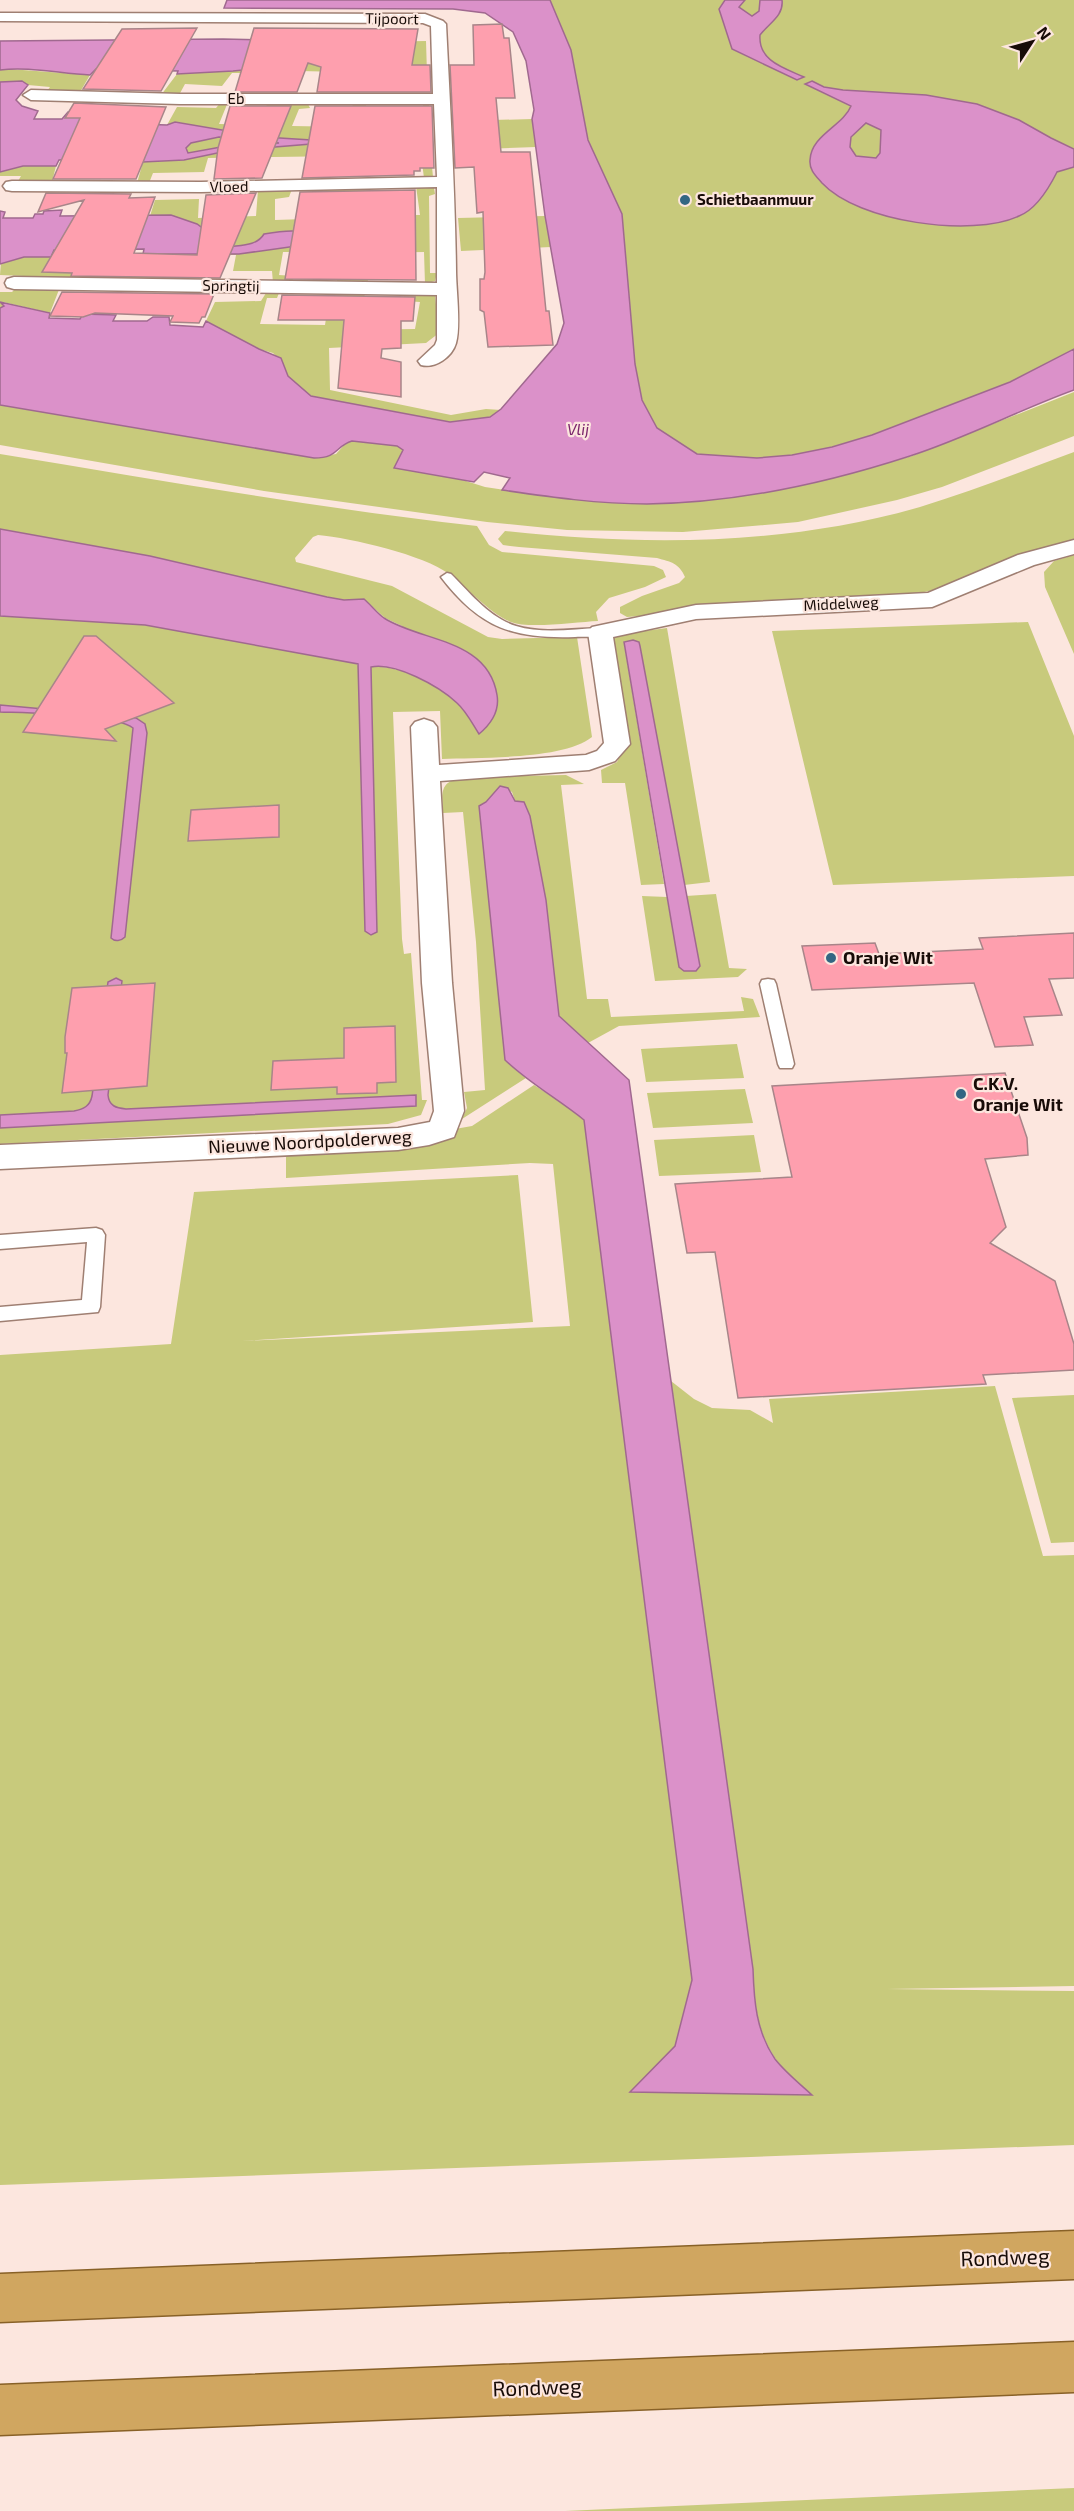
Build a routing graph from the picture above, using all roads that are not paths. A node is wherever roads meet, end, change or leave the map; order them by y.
1 (0, 17) edge
2 (31, 95) dead end
3 (441, 99) junction
4 (446, 182) junction
5 (12, 186) dead end
6 (14, 282) dead end
7 (448, 289) junction
8 (428, 360) dead end
9 (1074, 547) edge
10 (447, 577) dead end
11 (600, 632) junction
12 (424, 727) dead end
13 (428, 774) junction
14 (768, 984) dead end
15 (786, 1064) dead end
16 (0, 1157) edge
17 (0, 1242) edge
18 (0, 1314) edge
19 (1074, 2255) edge
20 (0, 2298) edge
21 (1074, 2367) edge
22 (0, 2410) edge

1 - 3 street, Tijpoort
2 - 3 street, Eb
3 - 4 street, Tijpoort
4 - 5 street, Vloed
4 - 7 street, Tijpoort
6 - 7 street, Springtij
7 - 8 street, Tijpoort
9 - 11 street, Middelweg
10 - 11 lane
11 - 13 street
12 - 13 street, Nieuwe Noordpolderweg
13 - 16 street, Nieuwe Noordpolderweg
14 - 15 lane
17 - 18 lane
19 - 20 highway, Rondweg
21 - 22 highway, Rondweg

